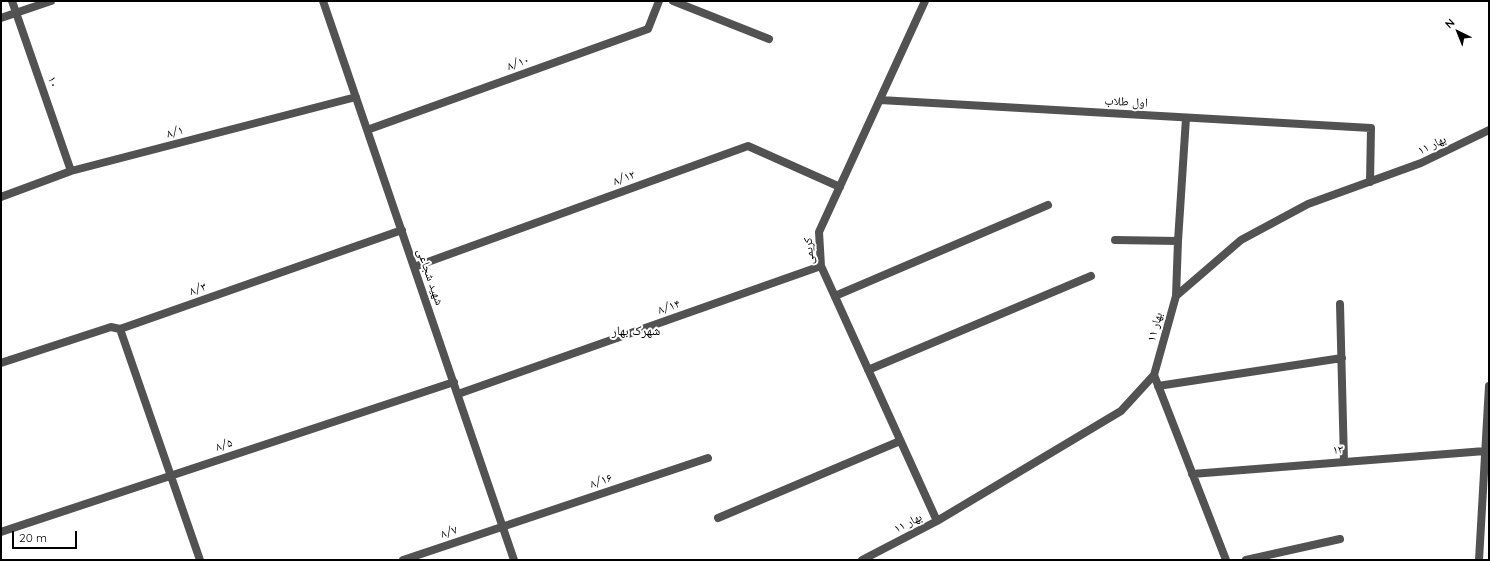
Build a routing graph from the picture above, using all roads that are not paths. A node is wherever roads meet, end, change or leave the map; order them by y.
1 (12, 1) edge
2 (51, 1) edge
3 (326, 1) edge
4 (659, 1) edge
5 (673, 1) edge
6 (925, 1) edge
7 (16, 12) junction
8 (1, 18) edge
9 (769, 39) dead end
10 (356, 97) junction
11 (880, 100) junction
12 (1186, 118) junction
13 (367, 130) junction
14 (1489, 130) edge
15 (71, 171) junction
16 (1370, 182) junction
17 (840, 187) junction
18 (1, 197) edge
19 (1048, 206) dead end
20 (402, 230) junction
21 (1115, 240) dead end
22 (1178, 241) junction
23 (821, 266) junction
24 (414, 267) junction
25 (1091, 276) dead end
26 (835, 296) junction
27 (1176, 296) junction
28 (1340, 304) dead end
29 (120, 329) junction
30 (1342, 358) junction
31 (1, 363) edge
32 (868, 370) junction
33 (1154, 375) junction
34 (454, 382) junction
35 (1158, 386) junction
36 (1489, 386) edge
37 (458, 394) junction
38 (900, 441) junction
39 (1485, 451) junction
40 (708, 458) dead end
41 (1344, 462) junction
42 (1192, 474) junction
43 (171, 476) junction
44 (718, 518) dead end
45 (937, 522) junction
46 (503, 527) junction
47 (1, 532) edge
48 (1340, 539) dead end
49 (199, 560) edge
50 (403, 560) edge
51 (514, 560) edge
52 (862, 560) edge
53 (1226, 560) edge
54 (1246, 560) edge
55 (1479, 560) edge

1 - 7 street, ۱۰
2 - 7 street
3 - 10 street, شهید شجاعی
4 - 13 street, ۸/۱۰
5 - 9 street
6 - 11 street, کریمی
7 - 8 street
7 - 15 street, ۱۰
10 - 13 street, شهید شجاعی
10 - 15 street, ۸/۱
11 - 12 street, اول طلاب
11 - 17 street, کریمی
12 - 16 street, اول طلاب
12 - 22 street
13 - 20 street, شهید شجاعی
14 - 16 street, بهار ۱۱
15 - 18 street, ۸/۱
16 - 27 street, بهار ۱۱
17 - 23 street, کریمی
17 - 24 street, ۸/۱۲
19 - 26 street
20 - 24 street, شهید شجاعی
20 - 29 street, ۸/۳
21 - 22 street
22 - 27 street
23 - 26 street, کریمی
23 - 37 street, ۸/۱۴
24 - 34 street, شهید شجاعی
25 - 32 street
26 - 32 street, کریمی
27 - 33 street, بهار ۱۱
28 - 30 street
29 - 31 street, ۸/۳
29 - 43 street
30 - 35 street
30 - 41 street
32 - 38 street, کریمی
33 - 35 street
33 - 45 street, بهار ۱۱
34 - 37 street, شهید شجاعی
34 - 43 street, ۸/۵
35 - 42 street
36 - 39 street
37 - 46 street, شهید شجاعی
38 - 44 street
38 - 45 street, کریمی
39 - 41 street, ۱۳
39 - 55 street
40 - 46 street, ۸/۱۶
41 - 42 street, ۱۳
42 - 53 street
43 - 47 street, ۸/۵
43 - 49 street
45 - 52 street, بهار ۱۱
46 - 50 street, ۸/۷
46 - 51 street, شهید شجاعی
48 - 54 street

